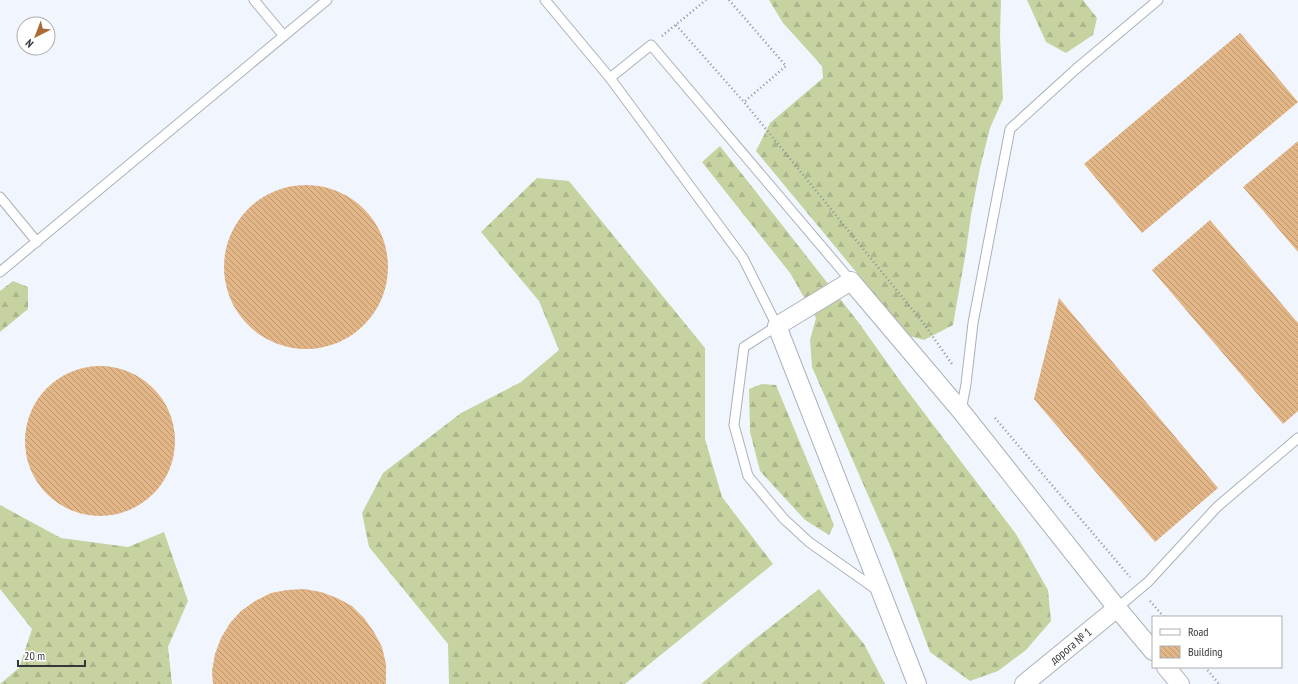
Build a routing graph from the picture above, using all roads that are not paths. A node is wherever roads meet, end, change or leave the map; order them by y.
1 (254, 0) edge
2 (327, 0) edge
3 (545, 0) edge
4 (1158, 0) edge
5 (284, 36) junction
6 (610, 78) junction
7 (0, 197) edge
8 (37, 242) junction
9 (0, 272) edge
10 (851, 281) junction
11 (777, 326) junction
12 (961, 411) junction
13 (1298, 438) edge
14 (880, 592) junction
15 (1117, 608) junction
16 (1152, 650) edge
17 (1167, 668) edge
18 (917, 684) edge
19 (1024, 684) edge
20 (1180, 684) edge

1 - 5 lane
2 - 5 lane
3 - 6 lane
4 - 12 lane
5 - 8 lane
6 - 10 lane
6 - 11 lane
7 - 8 lane
8 - 9 lane
10 - 11 street
10 - 12 street
11 - 14 street
11 - 14 lane
12 - 15 street
13 - 15 lane
14 - 18 street
15 - 16 street
15 - 19 street, дорога № 1
17 - 20 street

